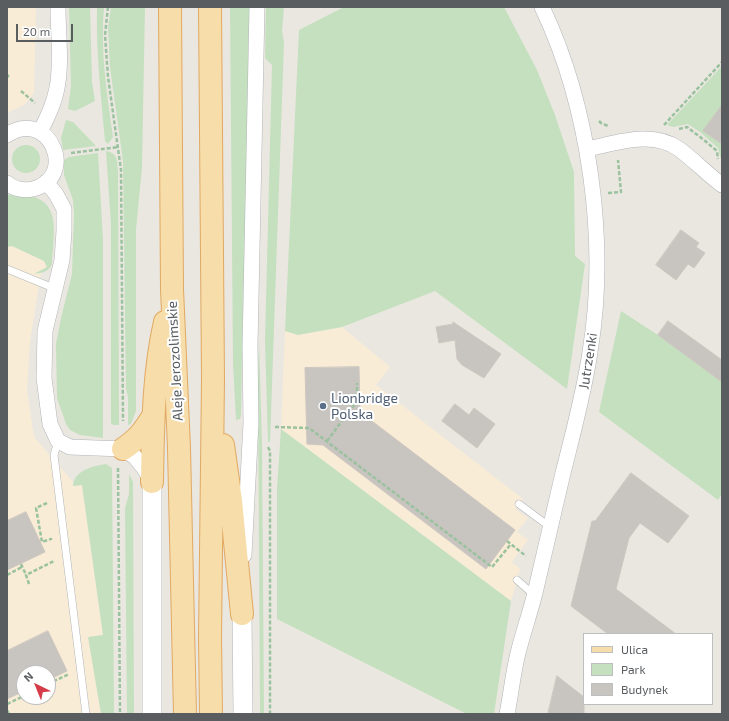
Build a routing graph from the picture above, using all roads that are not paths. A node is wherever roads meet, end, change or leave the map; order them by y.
1 (58, 7) edge
2 (170, 7) edge
3 (210, 7) edge
4 (257, 7) edge
5 (542, 7) edge
6 (40, 132) junction
7 (7, 135) edge
8 (587, 149) junction
9 (46, 182) junction
10 (7, 183) edge
11 (722, 185) edge
12 (7, 269) edge
13 (56, 289) junction
14 (172, 289) junction
15 (213, 379) junction
16 (153, 416) junction
17 (58, 441) junction
18 (120, 455) junction
19 (152, 482) junction
20 (519, 504) dead end
21 (550, 527) junction
22 (517, 580) dead end
23 (534, 595) junction
24 (242, 614) junction
25 (86, 714) edge
26 (152, 714) edge
27 (185, 714) edge
28 (211, 714) edge
29 (243, 714) edge
30 (507, 714) edge

1 - 6 street
2 - 14 main road, Aleje Jerozolimskie
3 - 15 main road
4 - 24 street
5 - 8 street, Jutrzenki
6 - 7 street
6 - 9 street
8 - 11 street
8 - 21 street, Jutrzenki
9 - 10 street
9 - 13 street
12 - 13 lane
13 - 17 street
14 - 16 main road
14 - 27 main road, Aleje Jerozolimskie
15 - 24 main road
15 - 28 main road
16 - 18 main road
16 - 19 main road
17 - 18 street
17 - 25 lane
18 - 19 street
19 - 26 street
20 - 21 lane
21 - 23 street, Jutrzenki
22 - 23 lane
23 - 30 street, Jutrzenki
24 - 29 street

